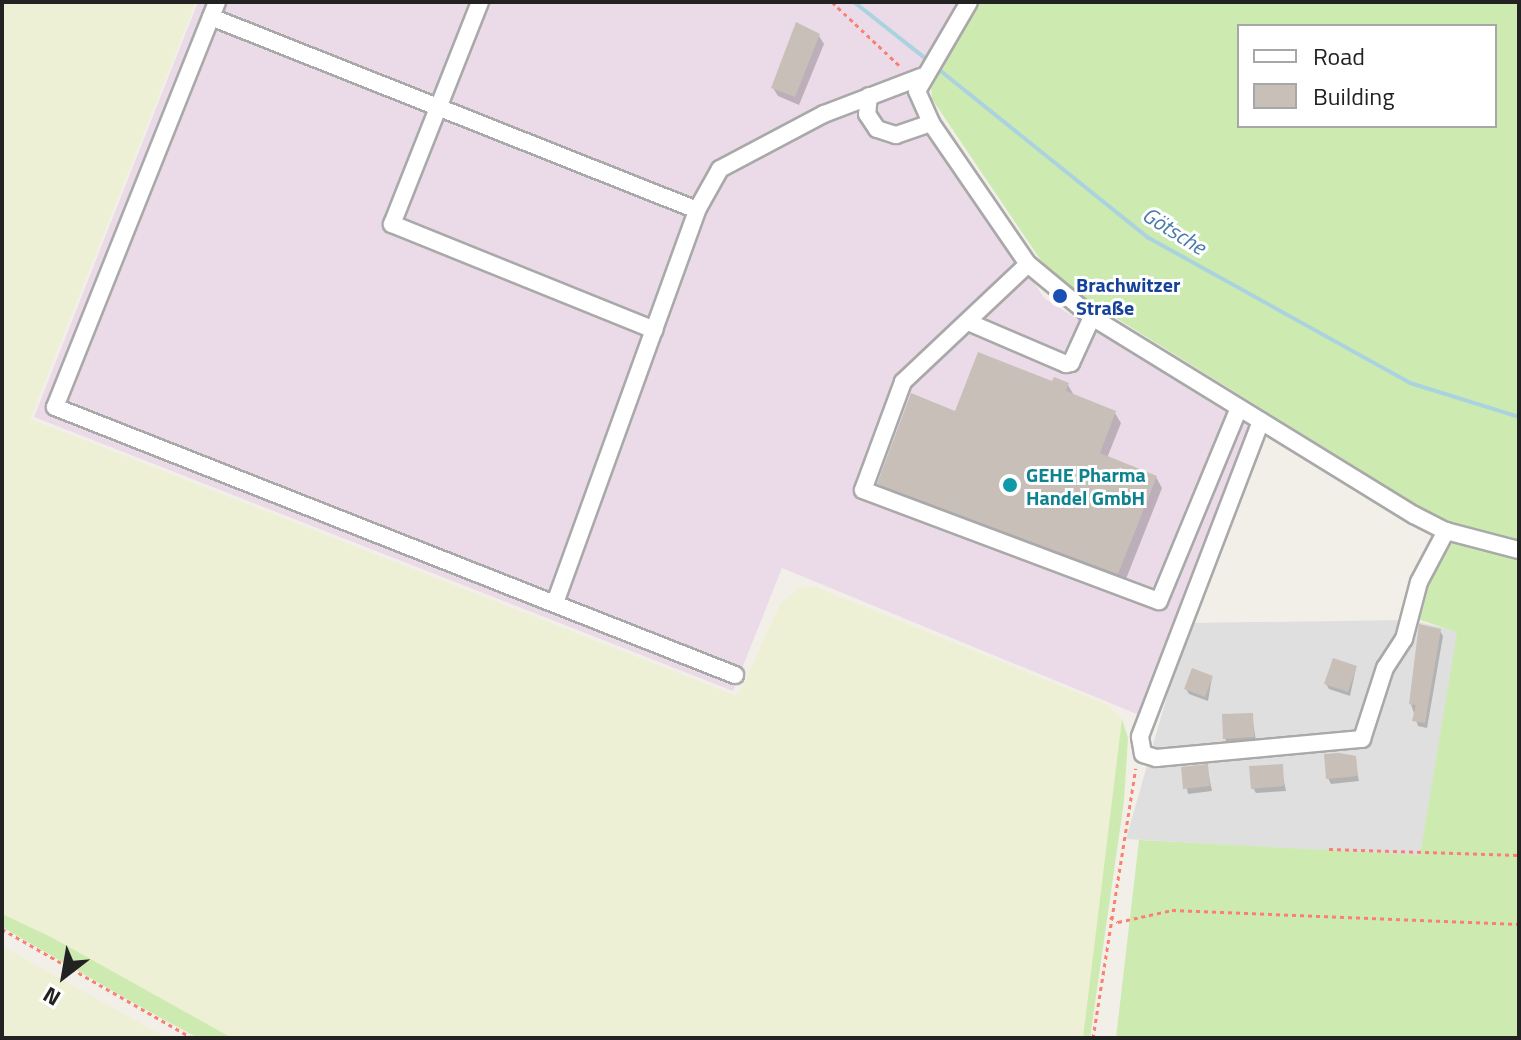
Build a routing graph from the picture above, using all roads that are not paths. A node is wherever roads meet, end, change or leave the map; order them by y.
1 (480, 2) edge
2 (969, 2) edge
3 (214, 9) edge
4 (915, 79) junction
5 (869, 96) junction
6 (438, 108) junction
7 (931, 123) junction
8 (697, 210) junction
9 (1028, 264) junction
10 (1092, 317) junction
11 (968, 322) junction
12 (654, 330) junction
13 (1239, 408) junction
14 (1261, 421) junction
15 (1446, 531) junction
16 (1519, 550) edge
17 (555, 603) junction
18 (735, 675) dead end

1 - 6 street
2 - 4 street
3 - 6 street
3 - 17 street
4 - 5 street
4 - 7 street
5 - 7 street
5 - 8 street
6 - 8 street
6 - 12 street
7 - 9 street
8 - 12 street
9 - 10 street
9 - 11 street
10 - 11 street
10 - 13 street
11 - 13 street
12 - 17 street
13 - 14 street
14 - 15 street
14 - 15 street
15 - 16 street
17 - 18 street

